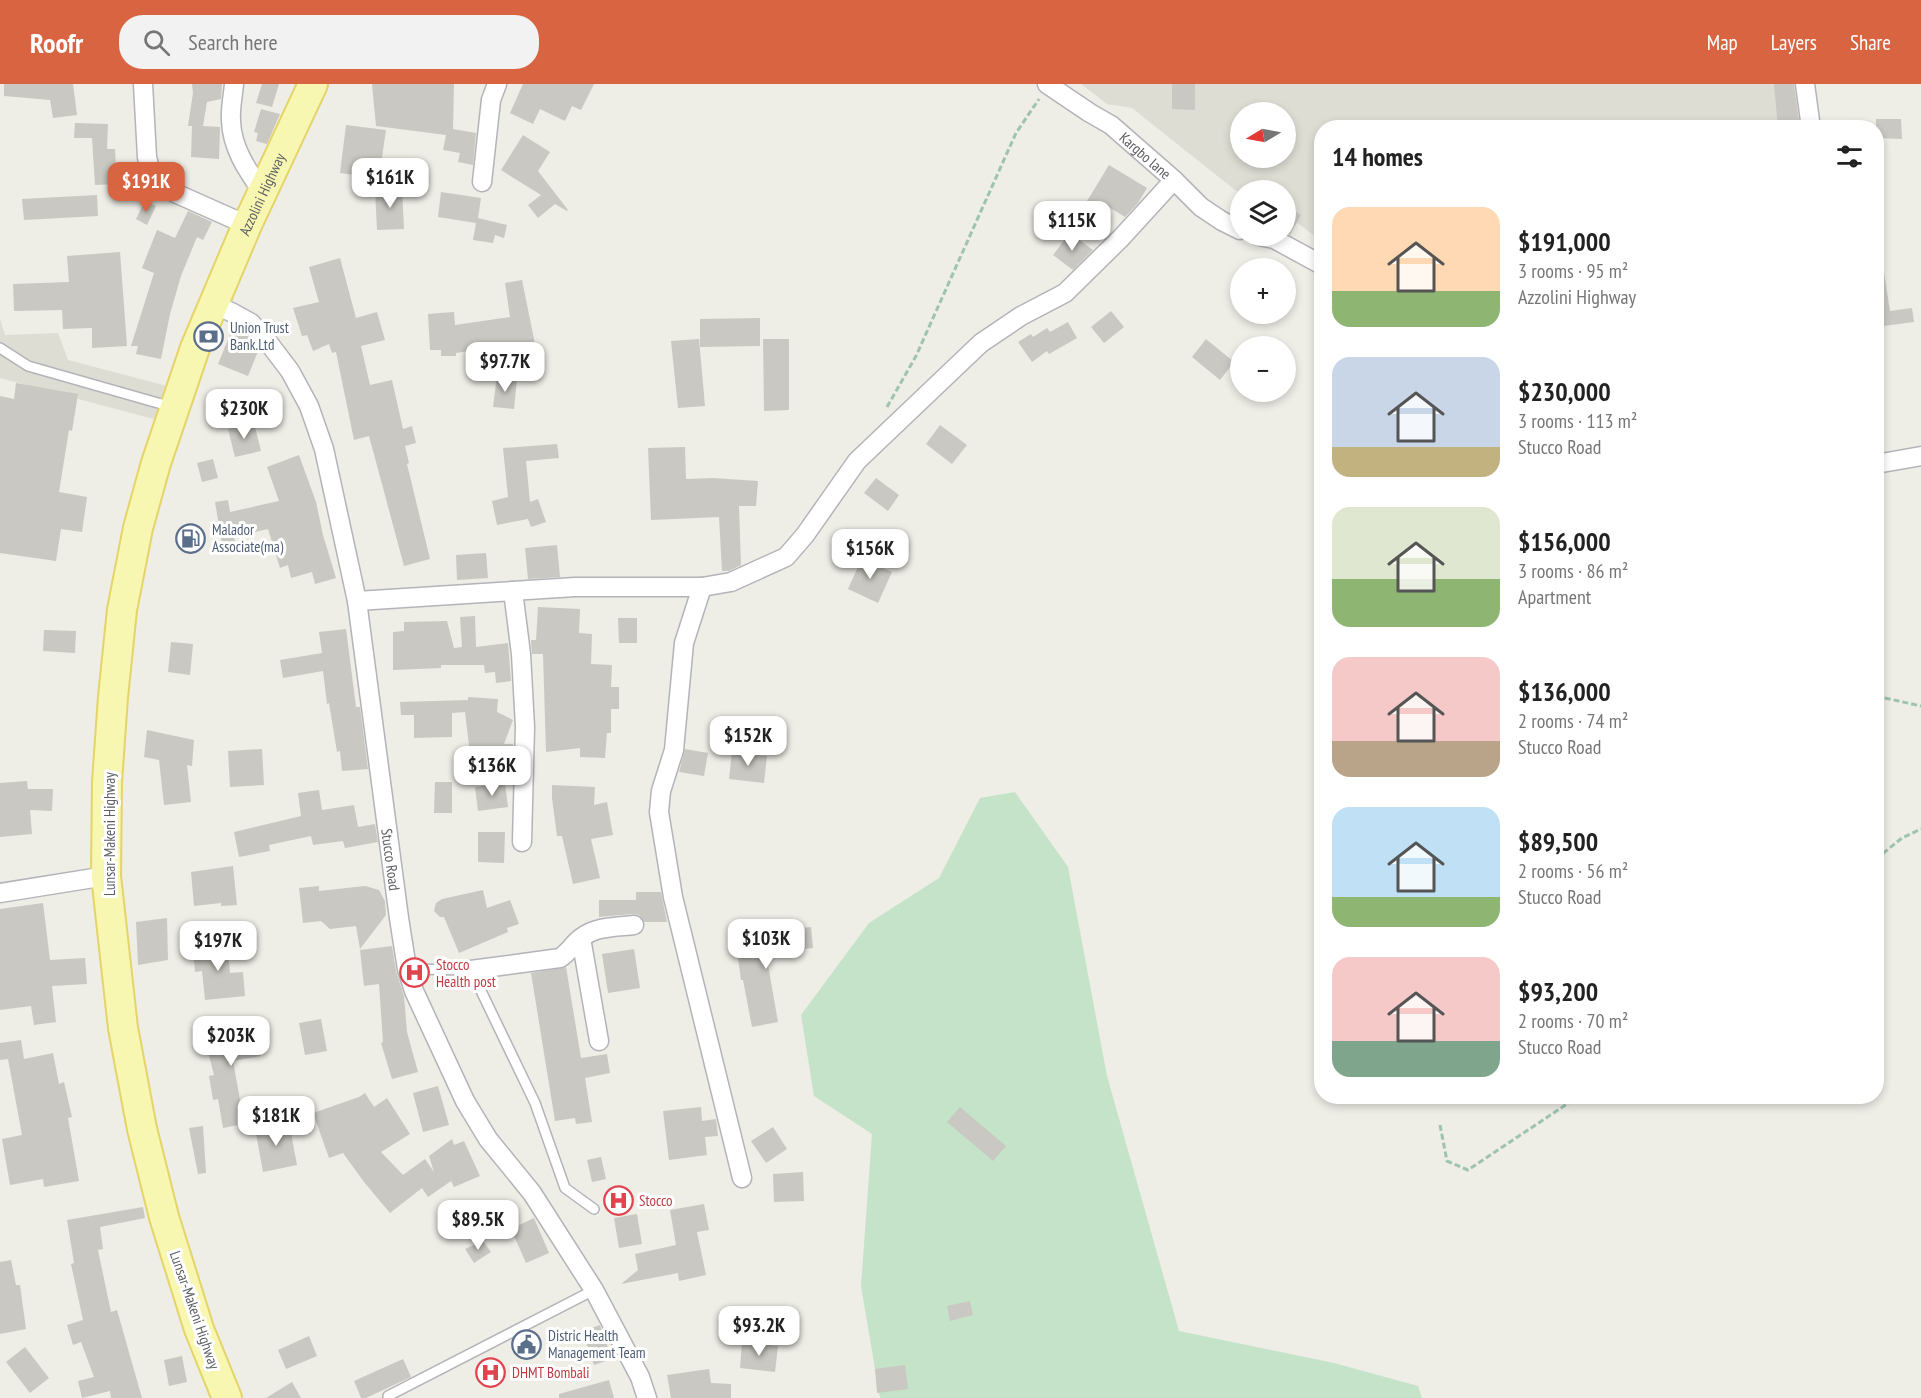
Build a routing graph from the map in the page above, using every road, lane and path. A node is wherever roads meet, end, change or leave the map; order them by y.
1 (144, 84) edge
2 (234, 84) edge
3 (313, 84) edge
4 (497, 84) edge
5 (1805, 84) edge
6 (1048, 85) edge
7 (1810, 120) edge
8 (1174, 180) junction
9 (482, 182) dead end
10 (262, 193) junction
11 (248, 225) junction
12 (1230, 225) edge
13 (1285, 246) edge
14 (1314, 261) edge
15 (213, 304) junction
16 (0, 348) edge
17 (174, 408) junction
18 (884, 414) dead end
19 (1921, 456) edge
20 (1884, 463) edge
21 (702, 587) junction
22 (513, 591) junction
23 (357, 601) junction
24 (1884, 698) edge
25 (1921, 706) edge
26 (1921, 829) edge
27 (522, 842) dead end
28 (1884, 853) edge
29 (106, 876) junction
30 (0, 893) edge
31 (634, 925) dead end
32 (581, 938) junction
33 (407, 969) junction
34 (471, 970) junction
35 (599, 1041) dead end
36 (1567, 1104) edge
37 (1440, 1125) dead end
38 (742, 1178) dead end
39 (594, 1209) dead end
40 (594, 1290) junction
41 (388, 1396) dead end
42 (227, 1398) edge
43 (647, 1398) edge

1 - 11 street
2 - 10 street
3 - 10 main road, Azzolini Highway
4 - 9 street
5 - 7 street
6 - 8 street, Kargbo lane
6 - 18 path
8 - 12 street, Kargbo lane
8 - 21 street
10 - 11 main road, Azzolini Highway
11 - 15 main road, Azzolini Highway
13 - 14 street
15 - 17 main road, Lunsar-Makeni Highway
15 - 23 street, Stucco Road
16 - 17 lane
17 - 29 main road, Lunsar-Makeni Highway
19 - 20 street
21 - 22 street
21 - 38 street
22 - 23 street
22 - 27 street
23 - 33 street, Stucco Road
24 - 25 path
26 - 28 path
29 - 30 street
29 - 42 main road, Lunsar-Makeni Highway
31 - 32 street
32 - 34 street
32 - 35 street
33 - 34 lane
33 - 40 street, Stucco Road
34 - 39 lane
36 - 37 path
40 - 41 lane
40 - 43 street, Stucco Road

